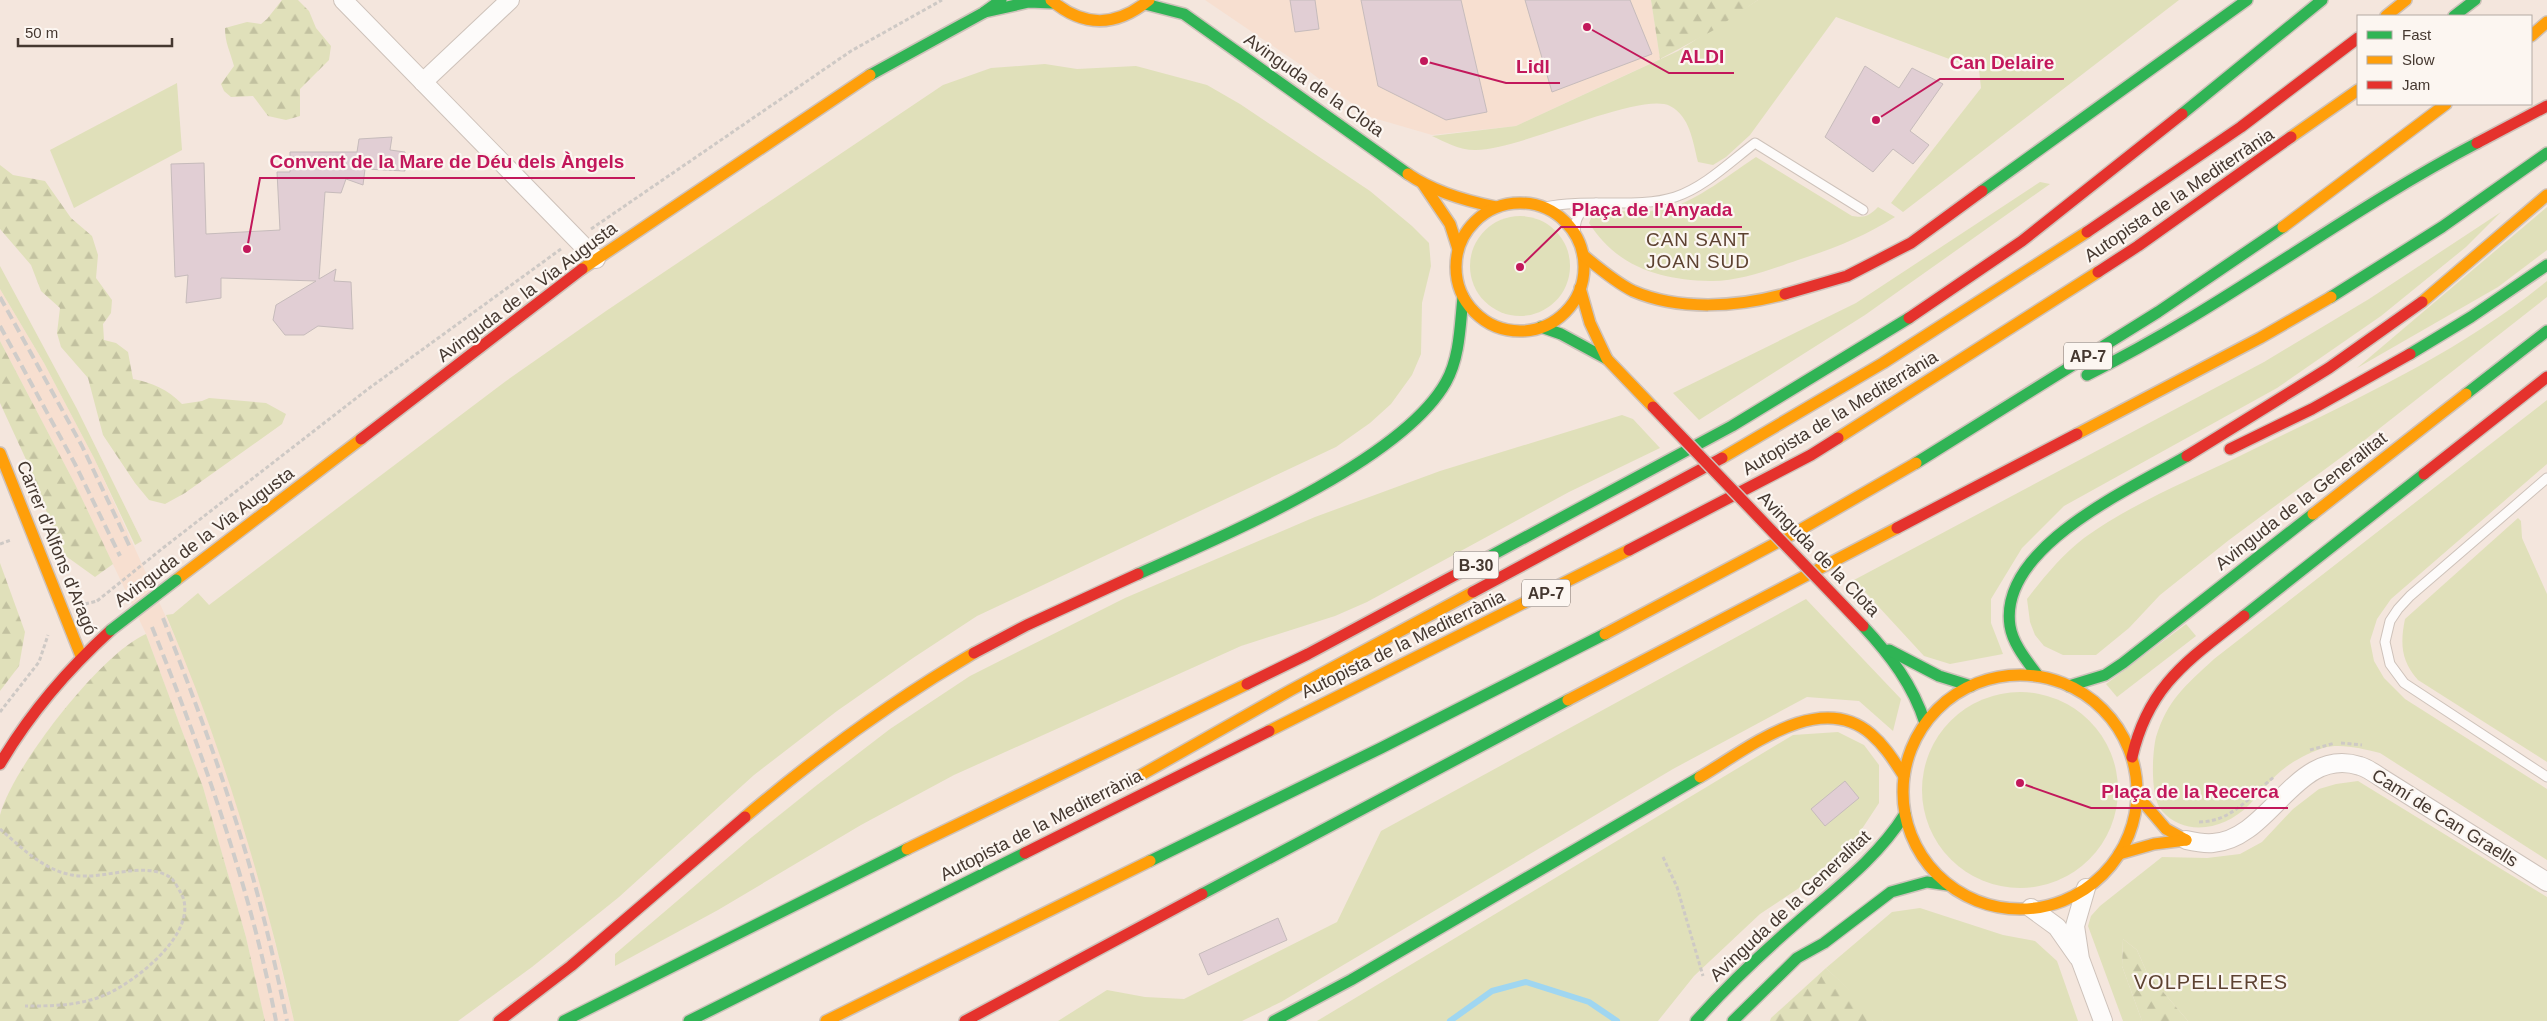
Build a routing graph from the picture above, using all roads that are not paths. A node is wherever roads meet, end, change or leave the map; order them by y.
1 (343, 0) edge
2 (510, 0) edge
3 (1001, 0) edge
4 (1174, 0) edge
5 (2247, 0) edge
6 (2322, 0) edge
7 (2406, 0) edge
8 (2475, 0) edge
9 (1052, 2) edge
10 (1147, 2) edge
11 (984, 12) junction
12 (1184, 14) junction
13 (2387, 15) edge
14 (2455, 15) edge
15 (2547, 22) edge
16 (2532, 35) edge
17 (2357, 39) edge
18 (423, 82) junction
19 (2357, 91) edge
20 (2445, 105) edge
21 (2547, 106) edge
22 (2547, 152) edge
23 (1423, 184) junction
24 (2547, 195) edge
25 (1599, 202) junction
26 (1942, 205) dead end
27 (1496, 207) junction
28 (1545, 208) junction
29 (1863, 210) dead end
30 (1576, 236) junction
31 (1458, 249) junction
32 (1583, 255) junction
33 (596, 260) junction
34 (2547, 265) edge
35 (1580, 288) junction
36 (1809, 288) junction
37 (1463, 297) junction
38 (1541, 328) junction
39 (2547, 331) edge
40 (1607, 358) junction
41 (2547, 377) edge
42 (2080, 379) dead end
43 (2046, 396) dead end
44 (0, 453) edge
45 (1934, 453) junction
46 (2217, 455) dead end
47 (2199, 463) dead end
48 (2547, 478) edge
49 (2094, 510) junction
50 (1880, 644) junction
51 (81, 656) junction
52 (2038, 676) junction
53 (1971, 686) junction
54 (2069, 686) junction
55 (1925, 723) junction
56 (2132, 757) junction
57 (0, 764) edge
58 (1904, 776) junction
59 (2547, 777) edge
60 (1119, 788) dead end
61 (2137, 795) junction
62 (1905, 814) junction
63 (1060, 822) dead end
64 (2186, 840) junction
65 (2119, 854) junction
66 (2547, 882) edge
67 (1948, 884) junction
68 (2086, 888) junction
69 (2031, 908) junction
70 (909, 911) junction
71 (2080, 959) junction
72 (499, 1021) edge
73 (564, 1021) edge
74 (689, 1021) edge
75 (826, 1021) edge
76 (964, 1021) edge
77 (1274, 1021) edge
78 (1696, 1021) edge
79 (1733, 1021) edge
80 (2103, 1021) edge

1 - 18 street
2 - 18 street
3 - 11 main road, Avinguda de la Via Augusta
4 - 12 main road, Avinguda de la Clota
5 - 36 main road
6 - 73 main road, B-30
7 - 13 main road
8 - 14 main road
9 - 10 main road
9 - 11 main road, Avinguda de la Via Augusta
10 - 12 main road, Avinguda de la Clota
11 - 33 main road, Avinguda de la Via Augusta
12 - 23 main road, Avinguda de la Clota
15 - 16 main road
17 - 60 main road
18 - 33 street
19 - 70 main road, Autopista de la Mediterrània / AP-7
20 - 45 main road, AP-7
21 - 42 main road
22 - 76 main road
23 - 27 main road, Avinguda de la Clota
23 - 31 main road, Avinguda de la Clota
24 - 49 main road
25 - 28 lane
25 - 29 lane
25 - 30 lane
26 - 36 main road
27 - 28 main road
27 - 31 main road
28 - 30 main road
30 - 32 main road
31 - 37 main road
32 - 35 main road
32 - 36 main road
33 - 51 main road, Avinguda de la Via Augusta, bridge
34 - 46 main road
35 - 38 main road
35 - 40 main road, Avinguda de la Clota
37 - 38 main road
37 - 72 main road
38 - 40 main road, Avinguda de la Clota
39 - 54 main road, Avinguda de la Generalitat
40 - 50 main road, Avinguda de la Clota, bridge
41 - 56 main road
43 - 45 main road
44 - 51 main road, Carrer d'Alfons d'Aragó
45 - 75 main road, AP-7
47 - 49 main road
48 - 59 lane
49 - 52 main road
50 - 53 main road, Avinguda de la Clota
50 - 55 main road, Avinguda de la Clota
51 - 57 main road
52 - 53 main road
52 - 54 main road
53 - 55 main road
54 - 56 main road
55 - 58 main road
56 - 61 main road
58 - 62 main road
58 - 77 main road
61 - 64 main road
61 - 65 main road
62 - 67 main road
62 - 78 main road, Avinguda de la Generalitat
63 - 70 main road
64 - 65 main road
64 - 66 street, Camí de Can Graells
65 - 68 main road
67 - 69 main road
67 - 79 main road
68 - 69 main road
68 - 71 street
69 - 71 street
70 - 74 main road, Autopista de la Mediterrània / AP-7
71 - 80 street

